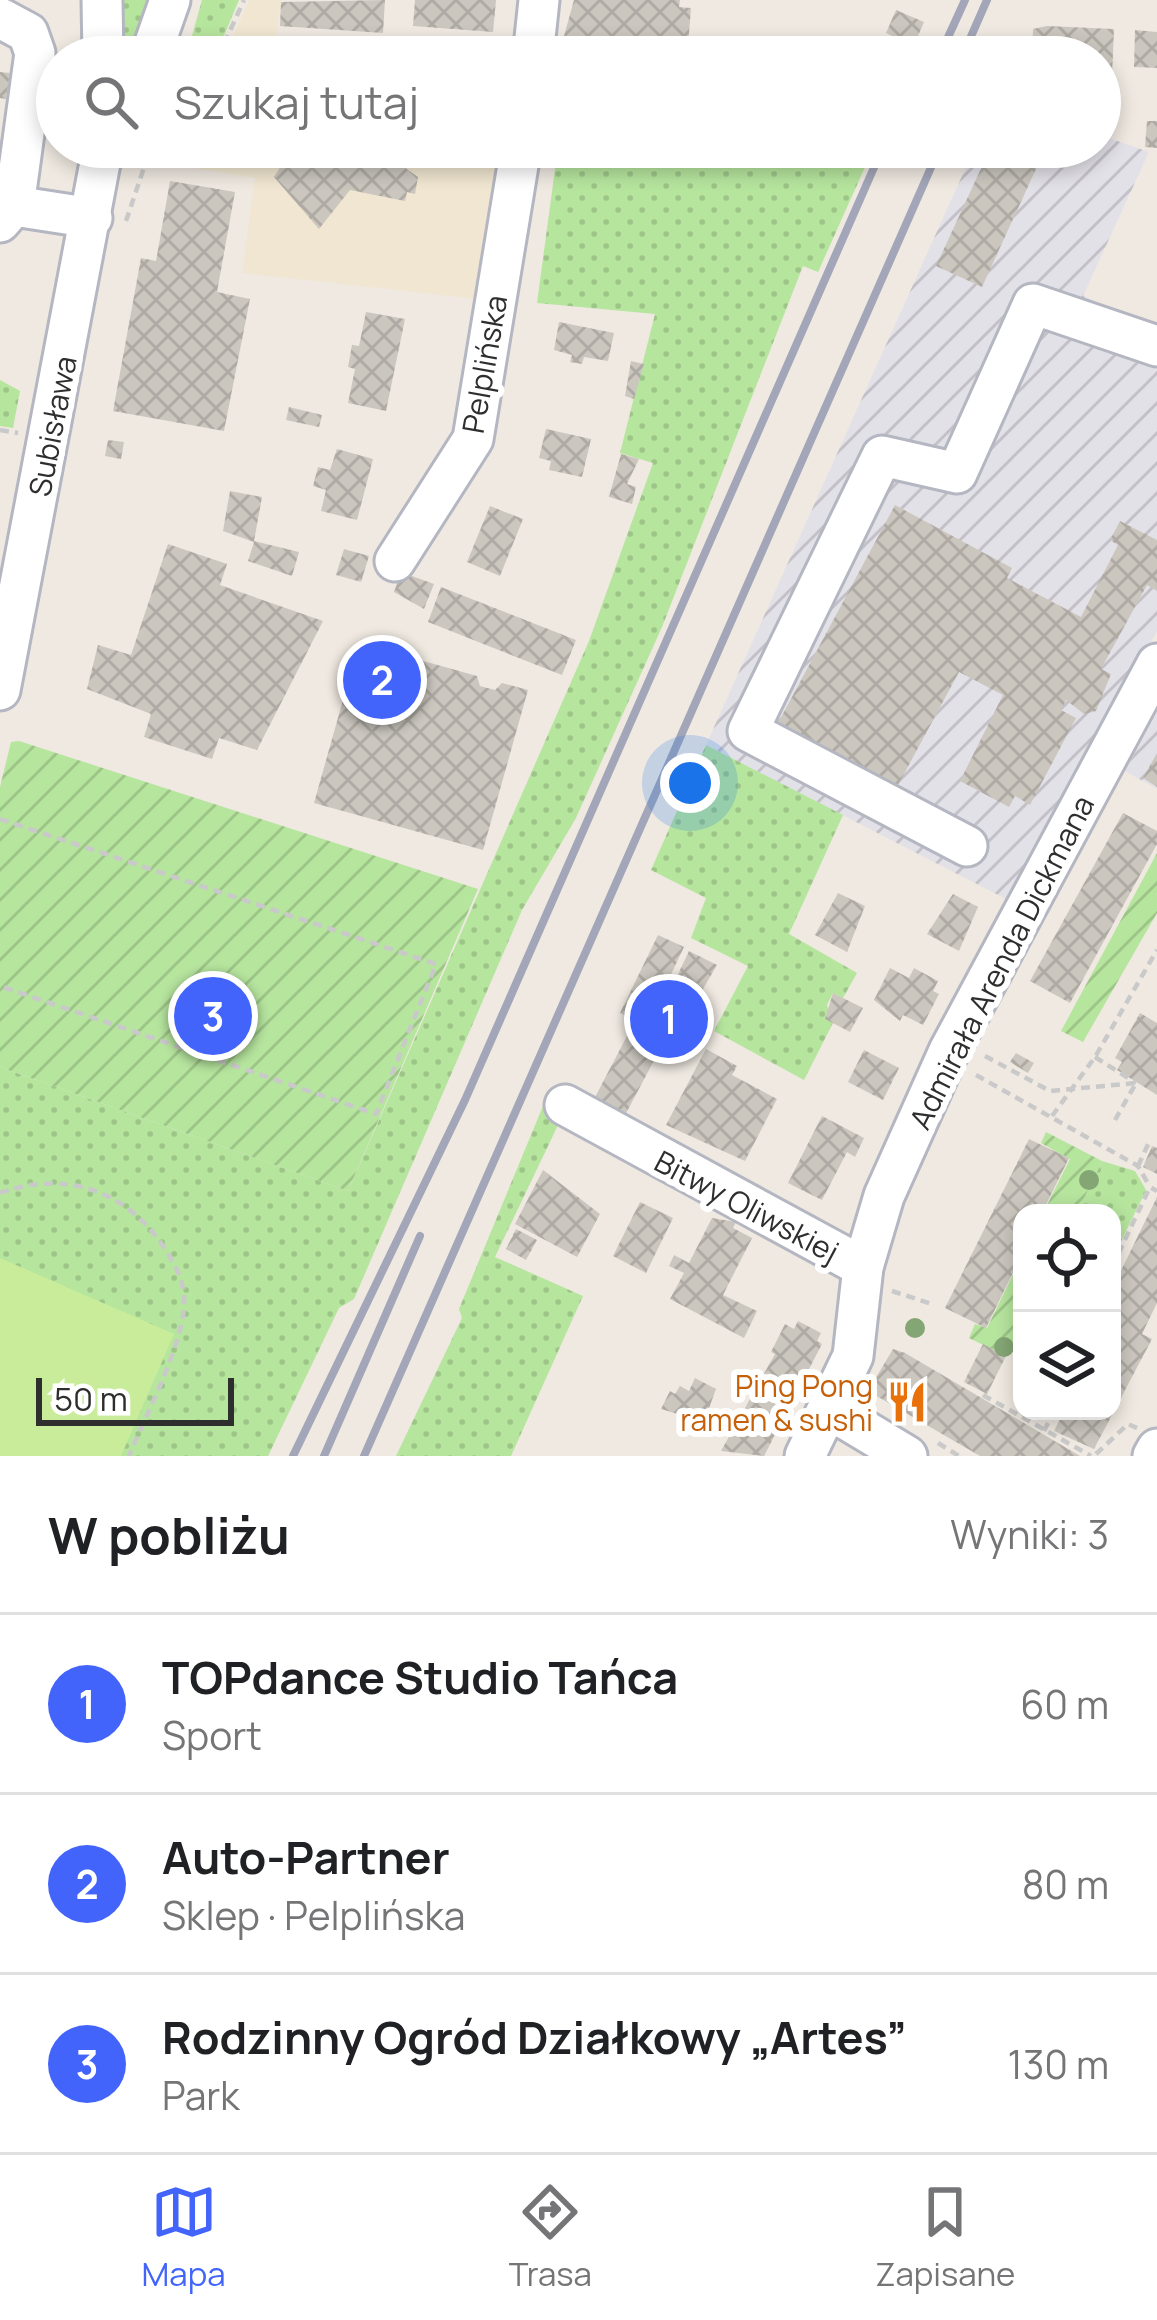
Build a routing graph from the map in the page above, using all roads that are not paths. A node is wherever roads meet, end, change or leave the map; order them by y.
1 (102, 0) edge
2 (170, 0) edge
3 (539, 0) edge
4 (0, 17) edge
5 (103, 36) edge
6 (157, 36) edge
7 (535, 36) edge
8 (106, 168) edge
9 (518, 168) edge
10 (7, 214) edge
11 (107, 227) junction
12 (1157, 346) edge
13 (395, 561) dead end
14 (1157, 664) edge
15 (0, 690) edge
16 (967, 846) dead end
17 (565, 1105) dead end
18 (871, 1278) junction
19 (829, 1409) junction
20 (805, 1456) edge
21 (907, 1456) edge

1 - 5 street
2 - 6 street
3 - 7 street
4 - 10 street
8 - 11 street, Subisława
9 - 13 street, Pelplińska
10 - 11 street
11 - 15 street, Subisława
12 - 16 street
14 - 18 street, Admirała Arenda Dickmana
17 - 18 street, Bitwy Oliwskiej
18 - 19 street, Bitwy Oliwskiej
19 - 20 street, Bitwy Oliwskiej
19 - 21 street

